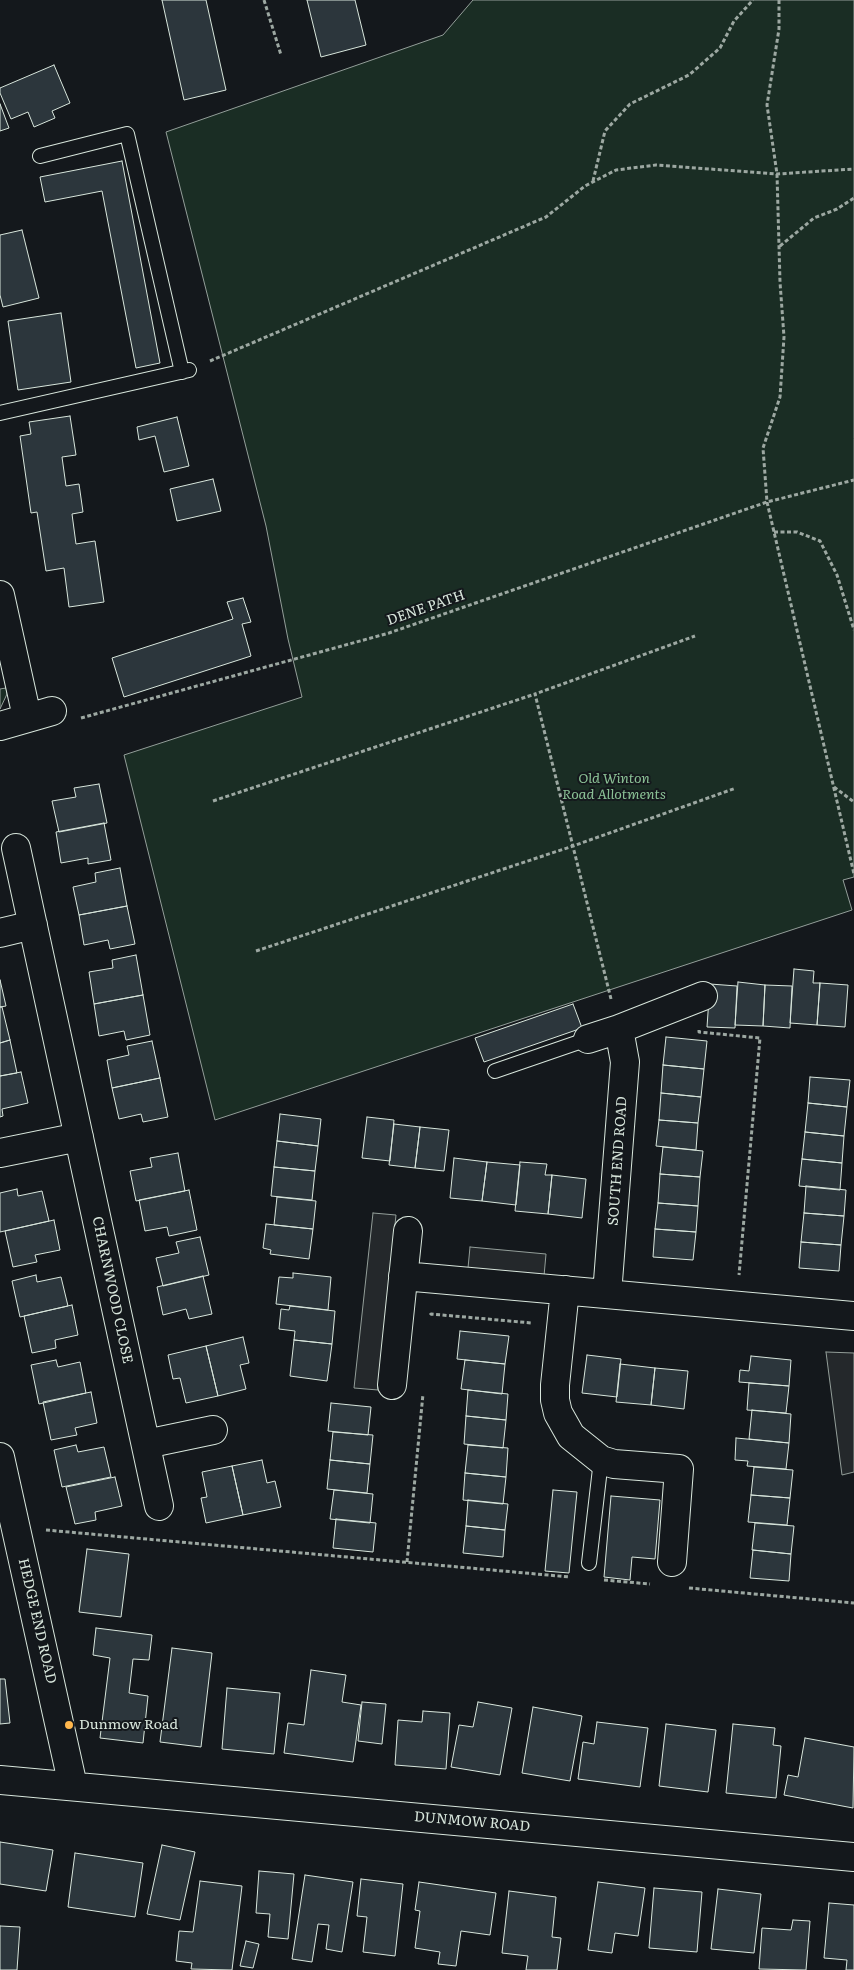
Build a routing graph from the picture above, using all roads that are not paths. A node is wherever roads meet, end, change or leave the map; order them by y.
1 (40, 156) dead end
2 (0, 413) edge
3 (0, 595) edge
4 (0, 726) edge
5 (16, 848) dead end
6 (32, 925) junction
7 (0, 933) edge
8 (703, 996) road end
9 (619, 1029) junction
10 (588, 1039) joint
11 (495, 1071) dead end
12 (79, 1137) junction
13 (0, 1153) edge
14 (408, 1231) dead end
15 (403, 1276) junction
16 (566, 1290) junction
17 (608, 1294) junction
18 (854, 1318) edge
19 (392, 1384) dead end
20 (213, 1430) dead end
21 (146, 1444) junction
22 (0, 1457) edge
23 (601, 1460) junction
24 (159, 1506) dead end
25 (672, 1562) dead end
26 (589, 1564) dead end
27 (0, 1780) edge
28 (73, 1786) junction
29 (854, 1857) edge

1 - 2 lane
3 - 4 street
5 - 6 street, CHARNWOOD CLOSE
6 - 7 street
6 - 12 street, CHARNWOOD CLOSE
8 - 9 street
9 - 10 street
9 - 17 street, SOUTH END ROAD
10 - 11 lane
12 - 13 street
12 - 21 street, CHARNWOOD CLOSE
14 - 15 street
15 - 16 street
15 - 19 street
16 - 17 street
16 - 23 street
17 - 18 street
20 - 21 street
21 - 24 street, CHARNWOOD CLOSE
22 - 28 street, HEDGE END ROAD
23 - 25 street
23 - 26 lane
27 - 28 street, DUNMOW ROAD
28 - 29 street, DUNMOW ROAD

